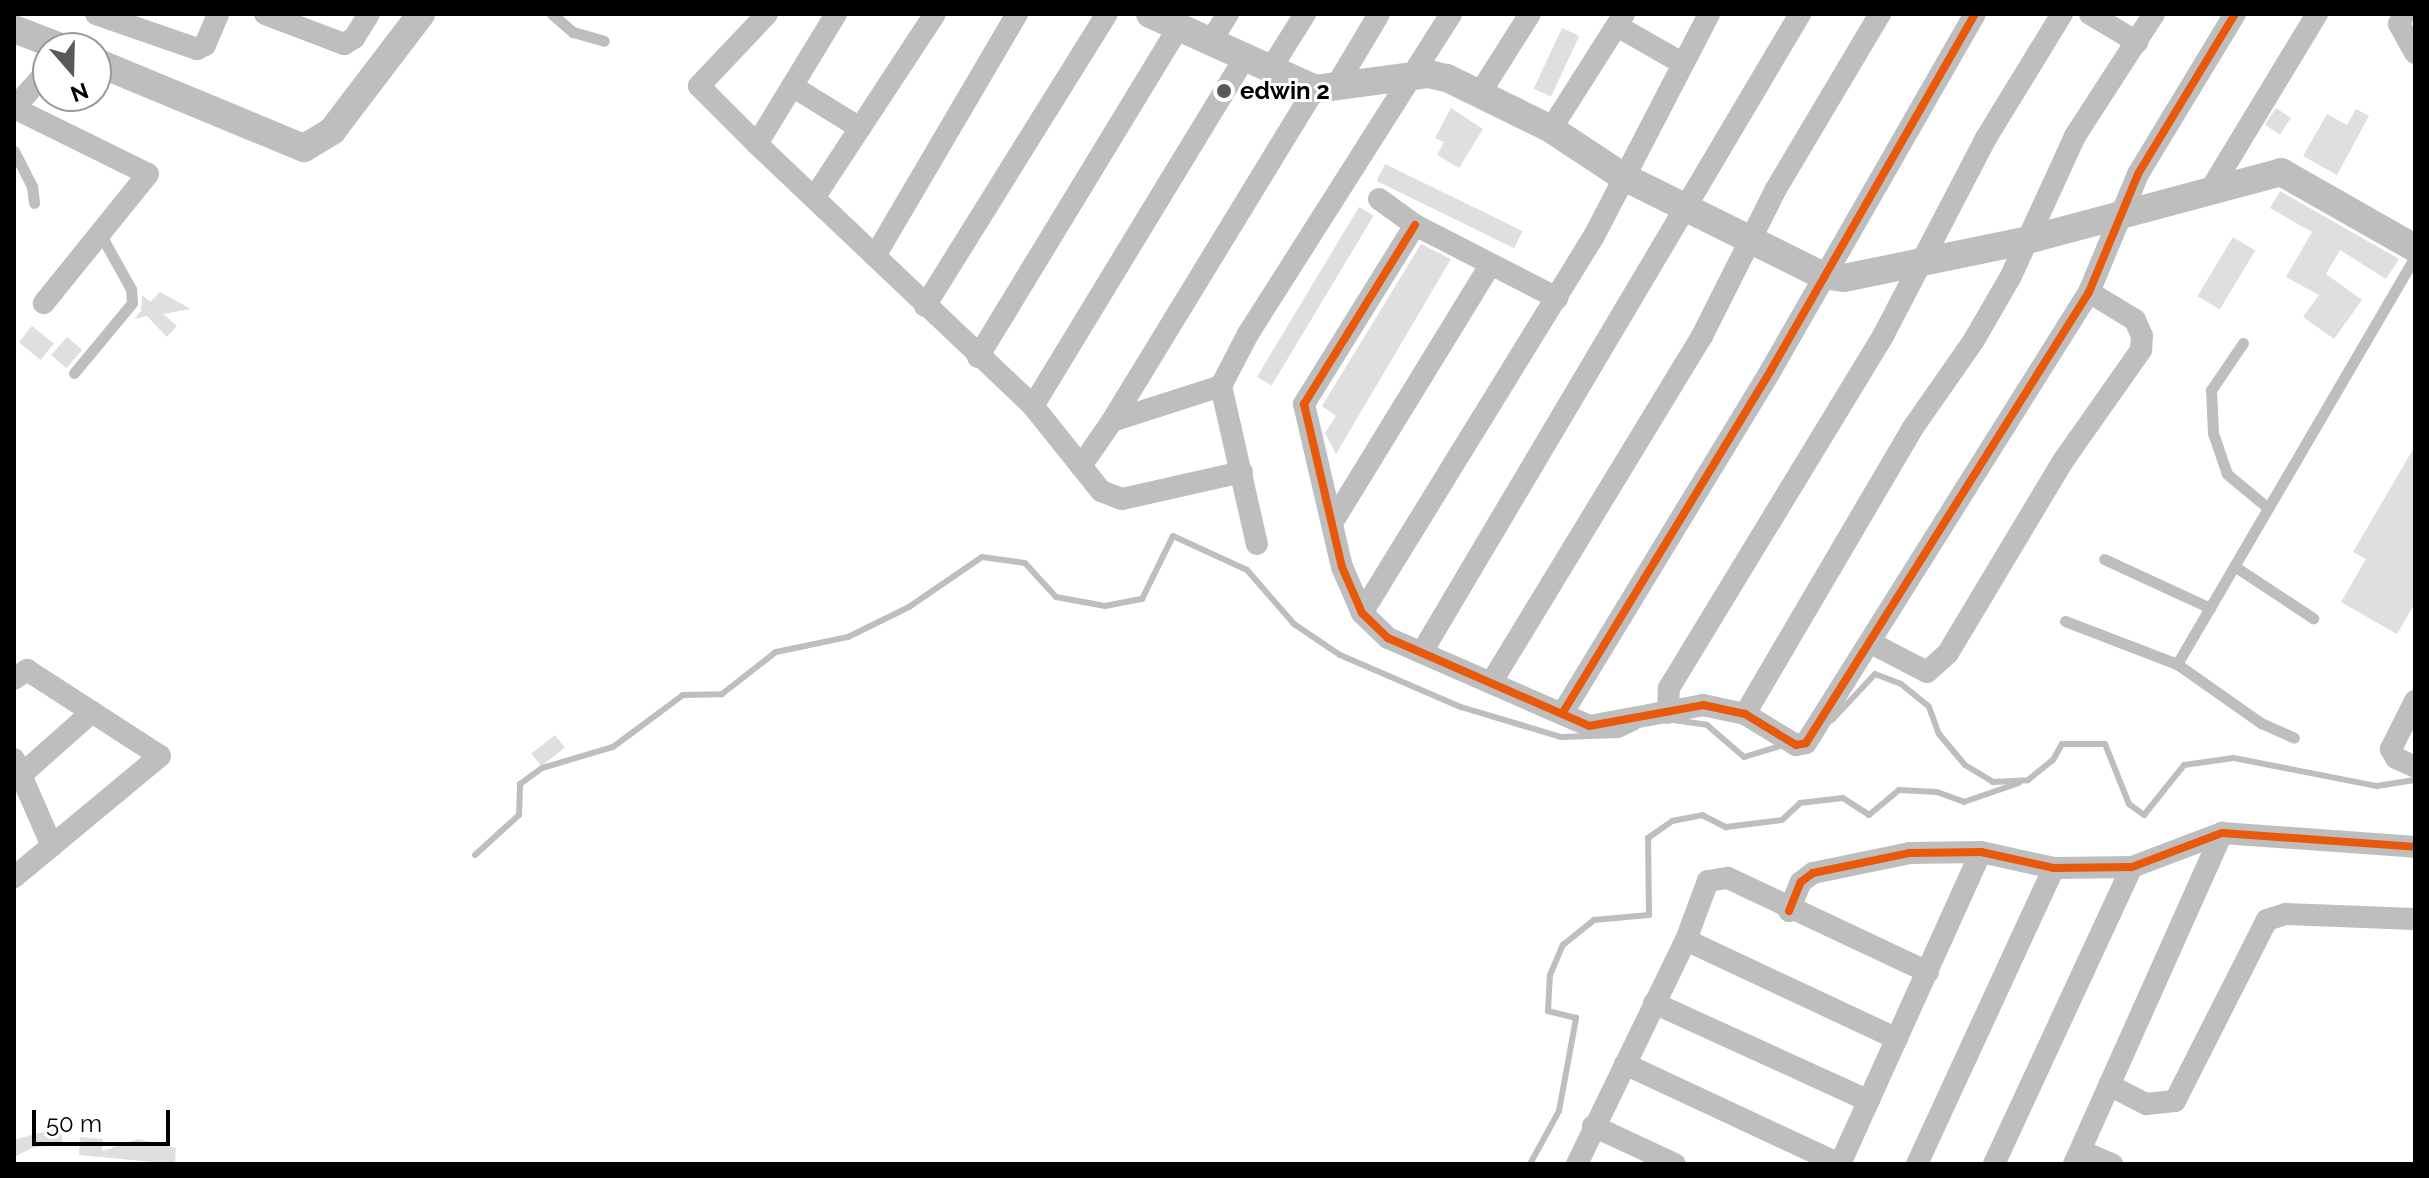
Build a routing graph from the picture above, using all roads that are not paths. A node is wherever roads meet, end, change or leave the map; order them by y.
1 (96, 14) edge
2 (218, 14) edge
3 (265, 14) edge
4 (369, 14) edge
5 (421, 14) edge
6 (552, 14) edge
7 (767, 14) edge
8 (836, 14) edge
9 (935, 14) edge
10 (1017, 14) edge
11 (1107, 14) edge
12 (1228, 14) edge
13 (1305, 14) edge
14 (1379, 14) edge
15 (1451, 14) edge
16 (1530, 14) edge
17 (1709, 14) edge
18 (1800, 14) edge
19 (1880, 14) edge
20 (1975, 14) edge
21 (2062, 14) edge
22 (2090, 14) edge
23 (2154, 14) edge
24 (2235, 14) edge
25 (2317, 14) edge
26 (2404, 14) edge
27 (1162, 18) edge
28 (1621, 20) edge
29 (604, 41) dead end
30 (1211, 41) junction
31 (2137, 42) junction
32 (2415, 53) edge
33 (1245, 57) junction
34 (1680, 62) junction
35 (112, 69) edge
36 (1270, 70) junction
37 (1414, 76) junction
38 (792, 86) junction
39 (32, 88) edge
40 (1325, 88) junction
41 (1480, 93) junction
42 (14, 108) edge
43 (860, 128) junction
44 (1551, 129) junction
45 (757, 144) junction
46 (14, 151) edge
47 (1622, 176) junction
48 (2211, 189) junction
49 (814, 198) junction
50 (1379, 199) dead end
51 (34, 203) dead end
52 (1688, 207) junction
53 (2124, 216) junction
54 (1415, 225) junction
55 (101, 235) junction
56 (1750, 237) junction
57 (2024, 241) junction
58 (2415, 248) edge
59 (875, 256) junction
60 (2415, 257) edge
61 (1921, 260) junction
62 (1490, 265) junction
63 (1821, 275) junction
64 (2089, 292) junction
65 (1557, 298) junction
66 (44, 303) dead end
67 (925, 306) junction
68 (2243, 343) dead end
69 (978, 357) junction
70 (74, 373) dead end
71 (1221, 386) junction
72 (1033, 406) junction
73 (1112, 421) junction
74 (1081, 466) junction
75 (1242, 472) junction
76 (2268, 508) junction
77 (1332, 523) junction
78 (1257, 544) dead end
79 (2104, 559) dead end
80 (2234, 566) junction
81 (2210, 608) junction
82 (1362, 613) junction
83 (2313, 618) dead end
84 (2065, 621) dead end
85 (1871, 643) junction
86 (1422, 652) junction
87 (2177, 664) junction
88 (14, 679) edge
89 (1491, 683) junction
90 (2415, 701) edge
91 (92, 712) junction
92 (1668, 713) junction
93 (1562, 714) junction
94 (1745, 714) junction
95 (2294, 738) dead end
96 (18, 767) edge
97 (2415, 767) edge
98 (2222, 833) junction
99 (52, 846) junction
100 (2415, 847) edge
101 (1981, 852) junction
102 (2132, 867) junction
103 (2054, 868) junction
104 (14, 877) edge
105 (1789, 911) junction
106 (2415, 919) edge
107 (1686, 940) junction
108 (1928, 972) junction
109 (1654, 1003) junction
110 (1897, 1039) junction
111 (1625, 1064) junction
112 (2109, 1085) junction
113 (1869, 1101) junction
114 (1593, 1126) junction
115 (2078, 1158) edge
116 (1577, 1164) edge
117 (1675, 1164) edge
118 (1839, 1164) edge
119 (1917, 1164) edge
120 (1994, 1164) edge
121 (2112, 1164) edge

1 - 2 street
3 - 4 street
5 - 35 street
6 - 29 lane
7 - 45 street
8 - 38 street
9 - 43 street
10 - 59 street
11 - 67 street
12 - 30 street
13 - 36 street
14 - 40 street
15 - 37 street
16 - 41 street
17 - 34 street
18 - 52 street
19 - 56 street
20 - 63 street
21 - 61 street
22 - 31 street
23 - 31 street
24 - 53 street
25 - 48 street
26 - 32 street
27 - 30 street
27 - 69 street
28 - 34 street
28 - 44 street
30 - 33 street
31 - 57 street
33 - 36 street
33 - 72 street
34 - 47 street
36 - 40 street
37 - 40 street
37 - 41 street
37 - 71 street
38 - 43 street
38 - 45 street
39 - 42 street
40 - 73 street
41 - 44 street
42 - 55 street
43 - 49 street
44 - 47 street
45 - 49 street
46 - 51 lane
47 - 52 street
47 - 65 street
48 - 53 street
48 - 58 street
49 - 59 street
50 - 54 street
52 - 56 street
52 - 86 street
53 - 57 street
53 - 64 street
54 - 62 street
54 - 77 street
55 - 66 street
55 - 70 lane
56 - 63 street
56 - 89 street
57 - 61 street
57 - 94 street
59 - 67 street
60 - 76 lane
61 - 63 street
61 - 92 street
62 - 65 street
62 - 77 street
63 - 93 street
64 - 85 street
64 - 85 street
65 - 82 street
67 - 69 street
68 - 76 lane
69 - 72 street
71 - 73 street
71 - 75 street
72 - 74 street
73 - 74 street
74 - 75 street
75 - 78 street
76 - 80 lane
77 - 82 street
79 - 81 lane
80 - 81 lane
80 - 83 lane
81 - 87 lane
82 - 86 street
84 - 87 lane
85 - 94 street
86 - 89 street
87 - 95 lane
88 - 91 street
89 - 93 street
90 - 97 street
91 - 96 street
91 - 99 street
92 - 93 street
92 - 94 street
96 - 99 street
98 - 100 street
98 - 102 street
98 - 112 street
99 - 104 street
101 - 103 street
101 - 105 street
101 - 108 street
102 - 103 street
102 - 120 street
103 - 119 street
105 - 107 street
105 - 108 street
106 - 112 street
107 - 109 street
107 - 110 street
108 - 110 street
109 - 111 street
109 - 113 street
110 - 113 street
111 - 114 street
111 - 118 street
112 - 115 street
113 - 118 street
114 - 116 street
114 - 117 street
115 - 121 street

